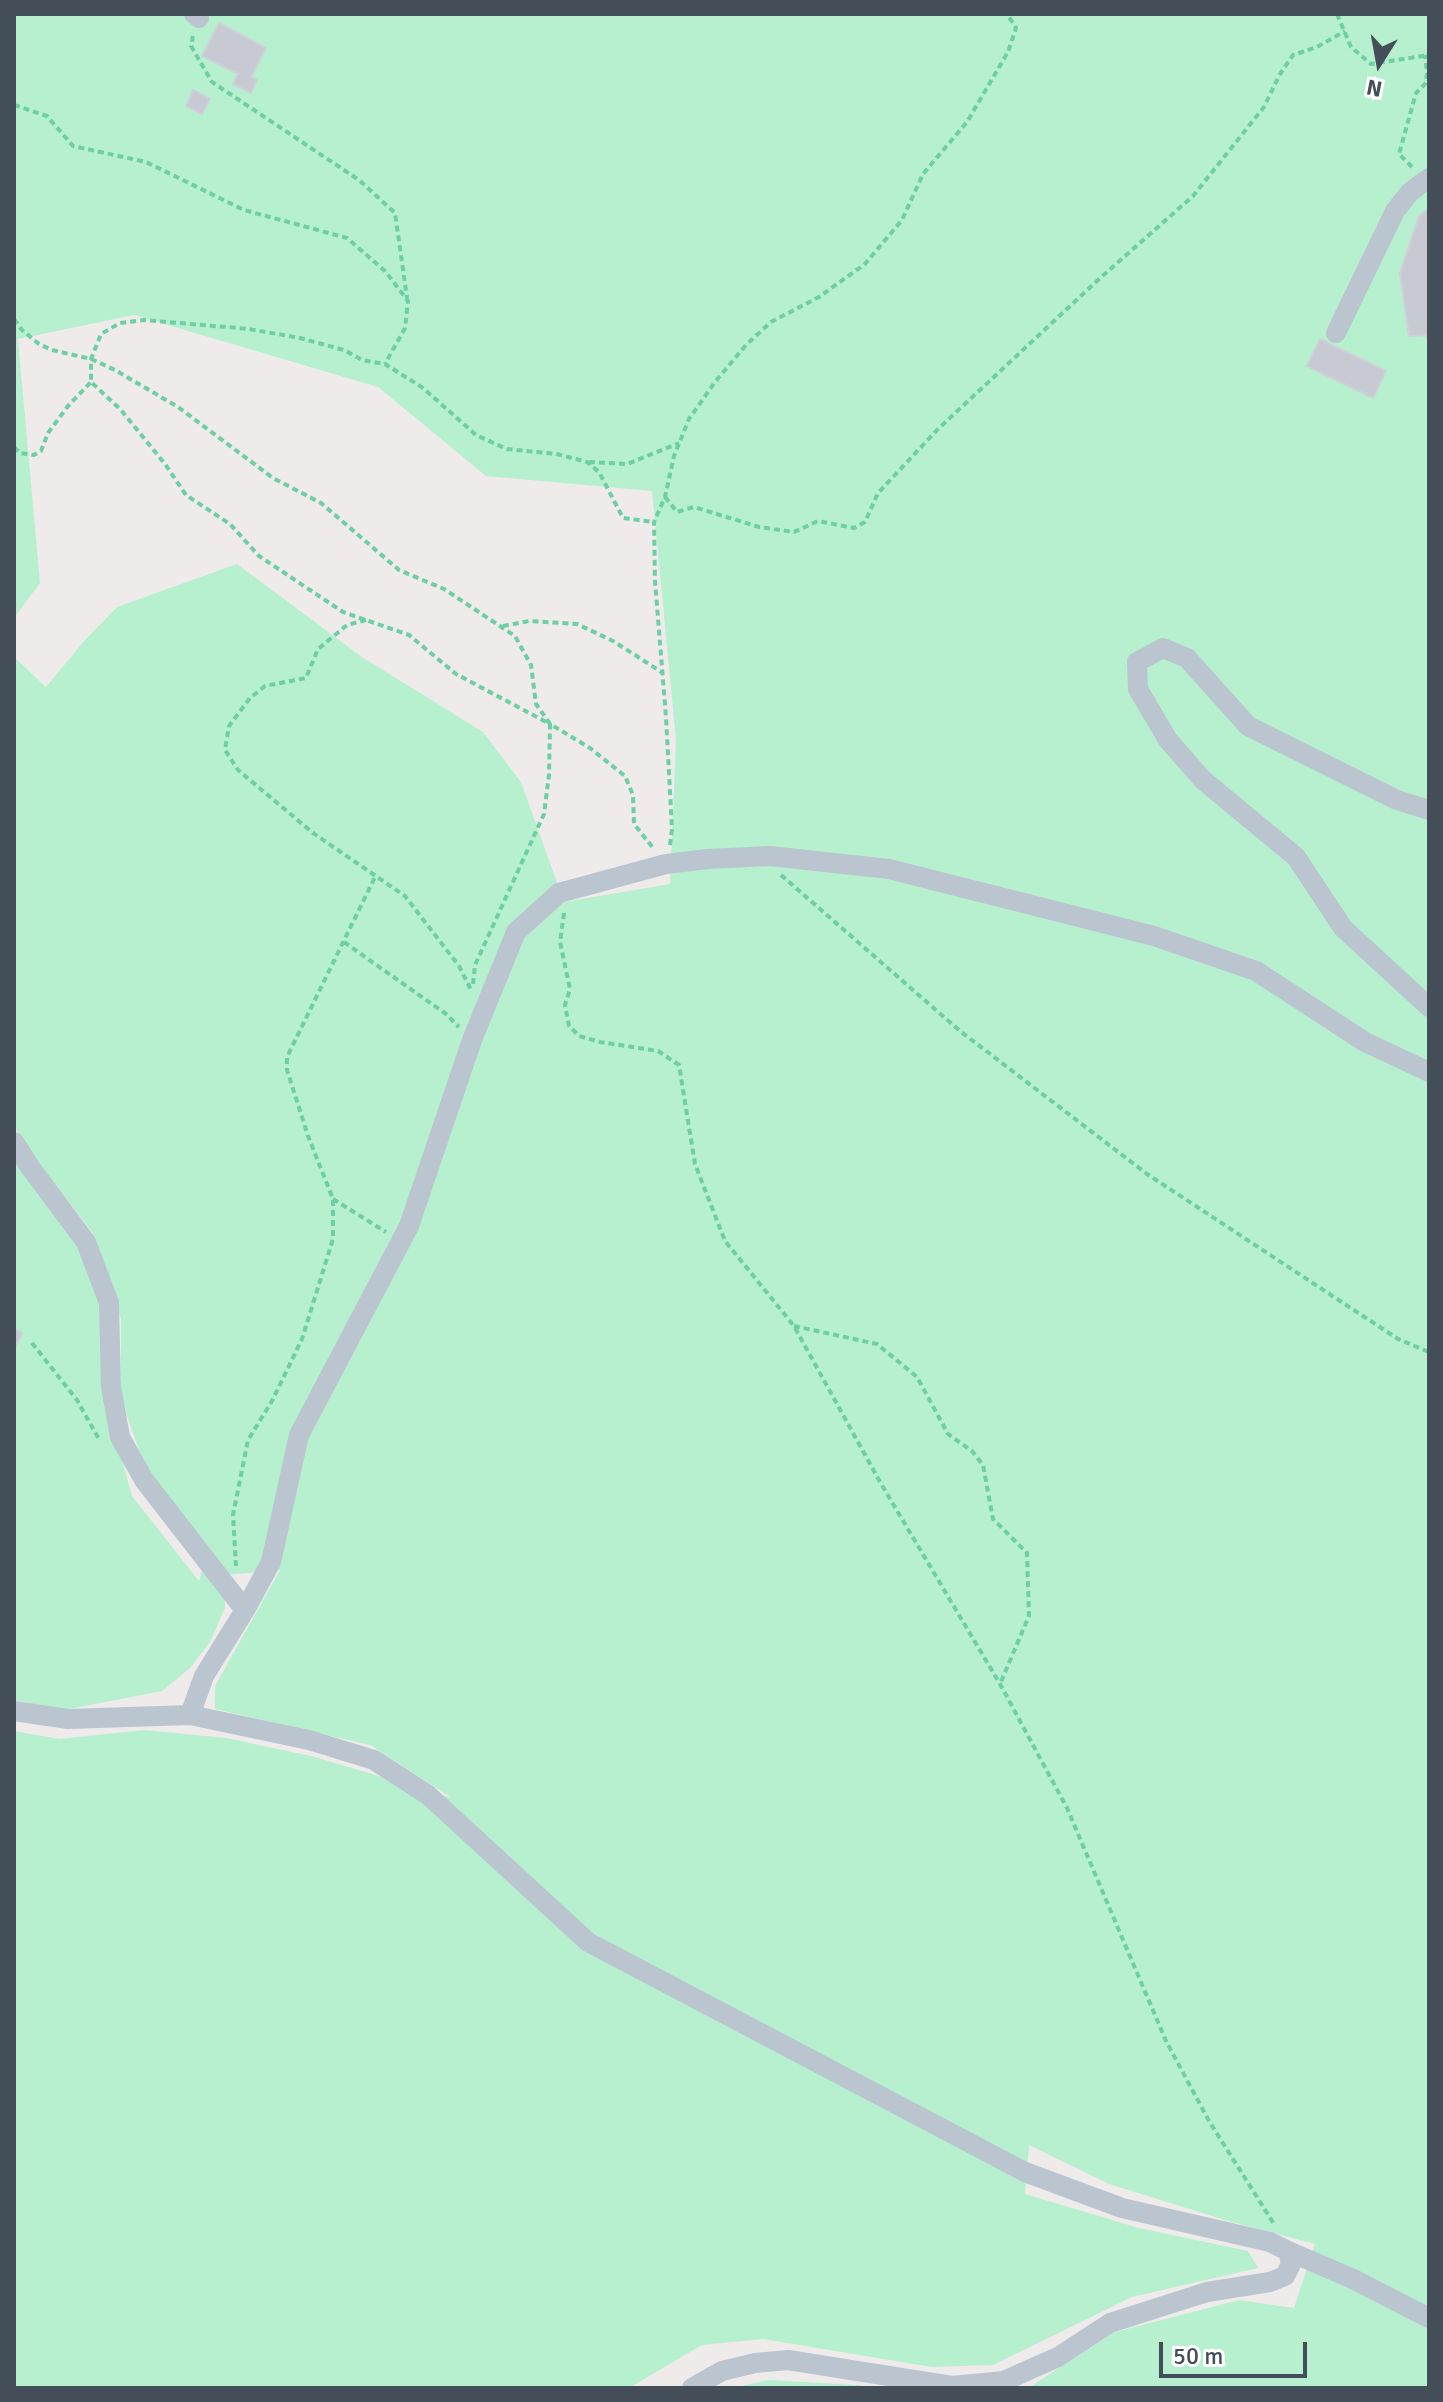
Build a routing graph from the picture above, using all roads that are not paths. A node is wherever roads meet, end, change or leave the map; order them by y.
1 (1429, 178) edge
2 (1336, 333) dead end
3 (1429, 810) edge
4 (1429, 1007) edge
5 (1429, 1072) edge
6 (14, 1142) edge
7 (245, 1610) junction
8 (14, 1711) edge
9 (190, 1715) junction
10 (1288, 2251) junction
11 (1429, 2318) edge
12 (692, 2388) edge

1 - 2 street
3 - 4 street
5 - 7 street
6 - 7 street
7 - 9 street
8 - 9 street
9 - 10 street
10 - 11 street
10 - 12 street

